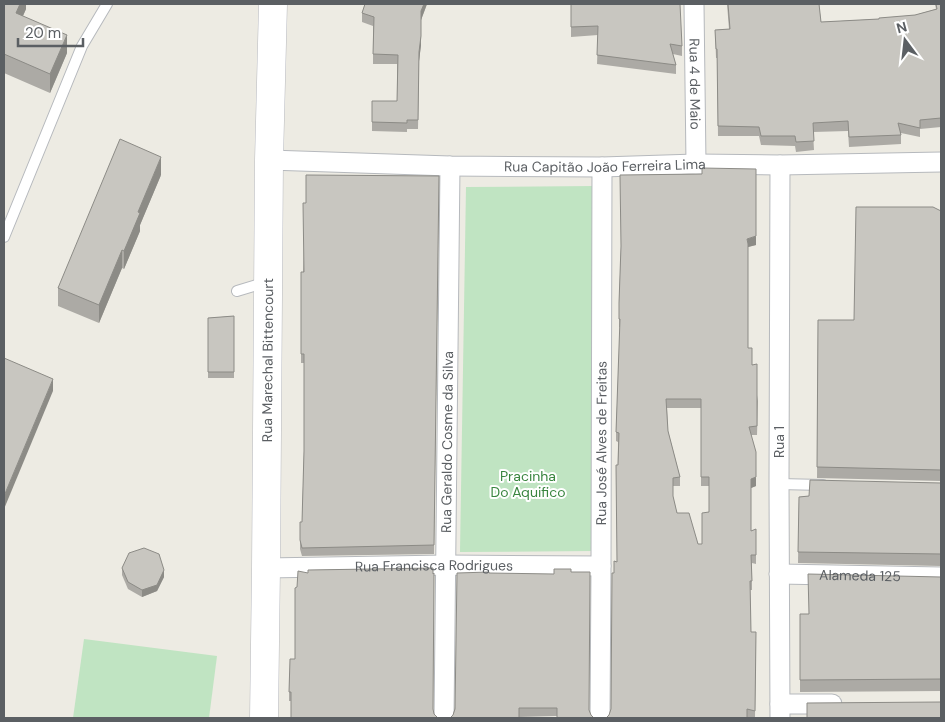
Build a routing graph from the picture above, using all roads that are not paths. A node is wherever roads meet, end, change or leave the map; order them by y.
1 (107, 4) edge
2 (273, 4) edge
3 (694, 4) edge
4 (269, 160) junction
5 (941, 162) edge
6 (696, 164) junction
7 (780, 165) junction
8 (450, 166) junction
9 (602, 167) junction
10 (4, 237) edge
11 (268, 281) junction
12 (237, 290) dead end
13 (778, 484) junction
14 (834, 485) edge
15 (446, 565) junction
16 (601, 566) junction
17 (266, 568) junction
18 (779, 574) junction
19 (941, 577) edge
20 (845, 704) edge
21 (780, 711) edge
22 (264, 718) edge
23 (444, 718) edge
24 (600, 718) edge

1 - 10 lane
2 - 4 main road, Rua Marechal Bittencourt
3 - 6 street, Rua 4 de Maio
4 - 8 street, Rua Capitão João Ferreira Lima
4 - 11 main road, Rua Marechal Bittencourt
5 - 7 street, Rua Capitão João Ferreira Lima
6 - 7 street, Rua Capitão João Ferreira Lima
6 - 9 street, Rua Capitão João Ferreira Lima
7 - 13 street, Rua 1
8 - 9 street, Rua Capitão João Ferreira Lima
8 - 15 street, Rua Geraldo Cosme da Silva
9 - 16 street, Rua José Alves de Freitas
11 - 12 lane
11 - 17 main road, Rua Marechal Bittencourt
13 - 14 lane
13 - 18 street, Rua 1
15 - 16 street, Rua Francisca Rodrigues
15 - 17 street, Rua Francisca Rodrigues
15 - 23 street, Rua Geraldo Cosme da Silva
16 - 24 street, Rua José Alves de Freitas
17 - 22 main road, Rua Marechal Bittencourt
18 - 19 street, Alameda 125
18 - 21 street, Rua 1
20 - 21 street

